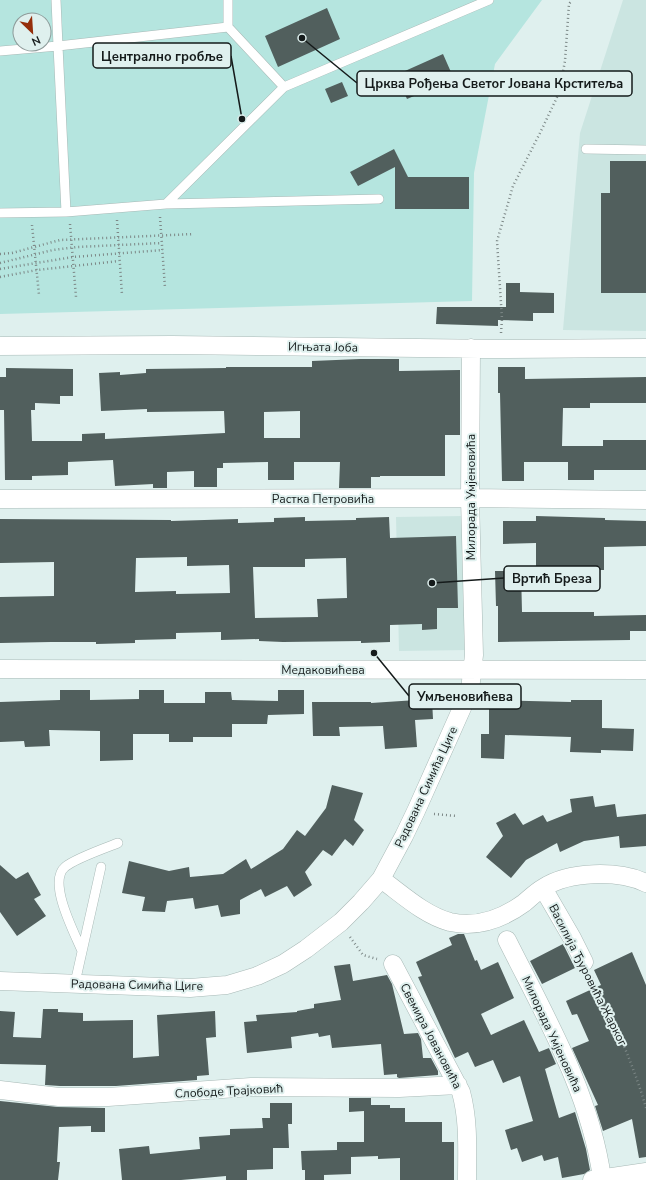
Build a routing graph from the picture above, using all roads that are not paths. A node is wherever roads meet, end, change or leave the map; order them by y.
1 (56, 0) edge
2 (228, 0) edge
3 (489, 0) edge
4 (228, 27) junction
5 (58, 46) junction
6 (0, 51) edge
7 (284, 87) junction
8 (586, 149) dead end
9 (646, 150) edge
10 (379, 199) dead end
11 (162, 204) junction
12 (67, 212) junction
13 (0, 213) edge
14 (0, 346) edge
15 (472, 348) junction
16 (646, 348) edge
17 (470, 498) junction
18 (0, 499) edge
19 (646, 500) edge
20 (0, 669) edge
21 (473, 670) junction
22 (646, 670) edge
23 (118, 843) dead end
24 (100, 867) dead end
25 (381, 879) junction
26 (646, 882) edge
27 (543, 888) junction
28 (507, 940) dead end
29 (82, 951) junction
30 (584, 962) road end
31 (393, 964) road end
32 (0, 981) edge
33 (75, 983) junction
34 (458, 1084) junction
35 (0, 1090) edge
36 (646, 1172) edge
37 (597, 1179) edge
38 (467, 1180) edge

1 - 5 lane
2 - 4 lane
3 - 7 lane
4 - 5 lane
4 - 7 lane
5 - 6 lane
5 - 12 lane
7 - 11 lane
8 - 9 lane
10 - 11 lane
11 - 12 lane
12 - 13 lane
14 - 15 street, Игњата Јоба
15 - 16 street, Игњата Јоба
15 - 17 street, Милорада Умјеновића
17 - 18 street, Растка Петровића
17 - 19 street, Растка Петровића
17 - 21 street, Милорада Умјеновића
20 - 21 street, Медаковићева
21 - 22 street, Медаковићева
21 - 25 street, Радована Симића Циге
23 - 29 lane
24 - 29 lane
25 - 27 street
25 - 33 street, Радована Симића Циге
26 - 27 street
27 - 30 street, Василија Ђуровића Жарког
28 - 37 street, Милорада Умјеновића
29 - 33 lane
31 - 34 street, Свемира Јовановића
32 - 33 street, Радована Симића Циге
34 - 35 street, Слободе Трајковић
34 - 38 street, Свемира Јовановића
36 - 37 street

